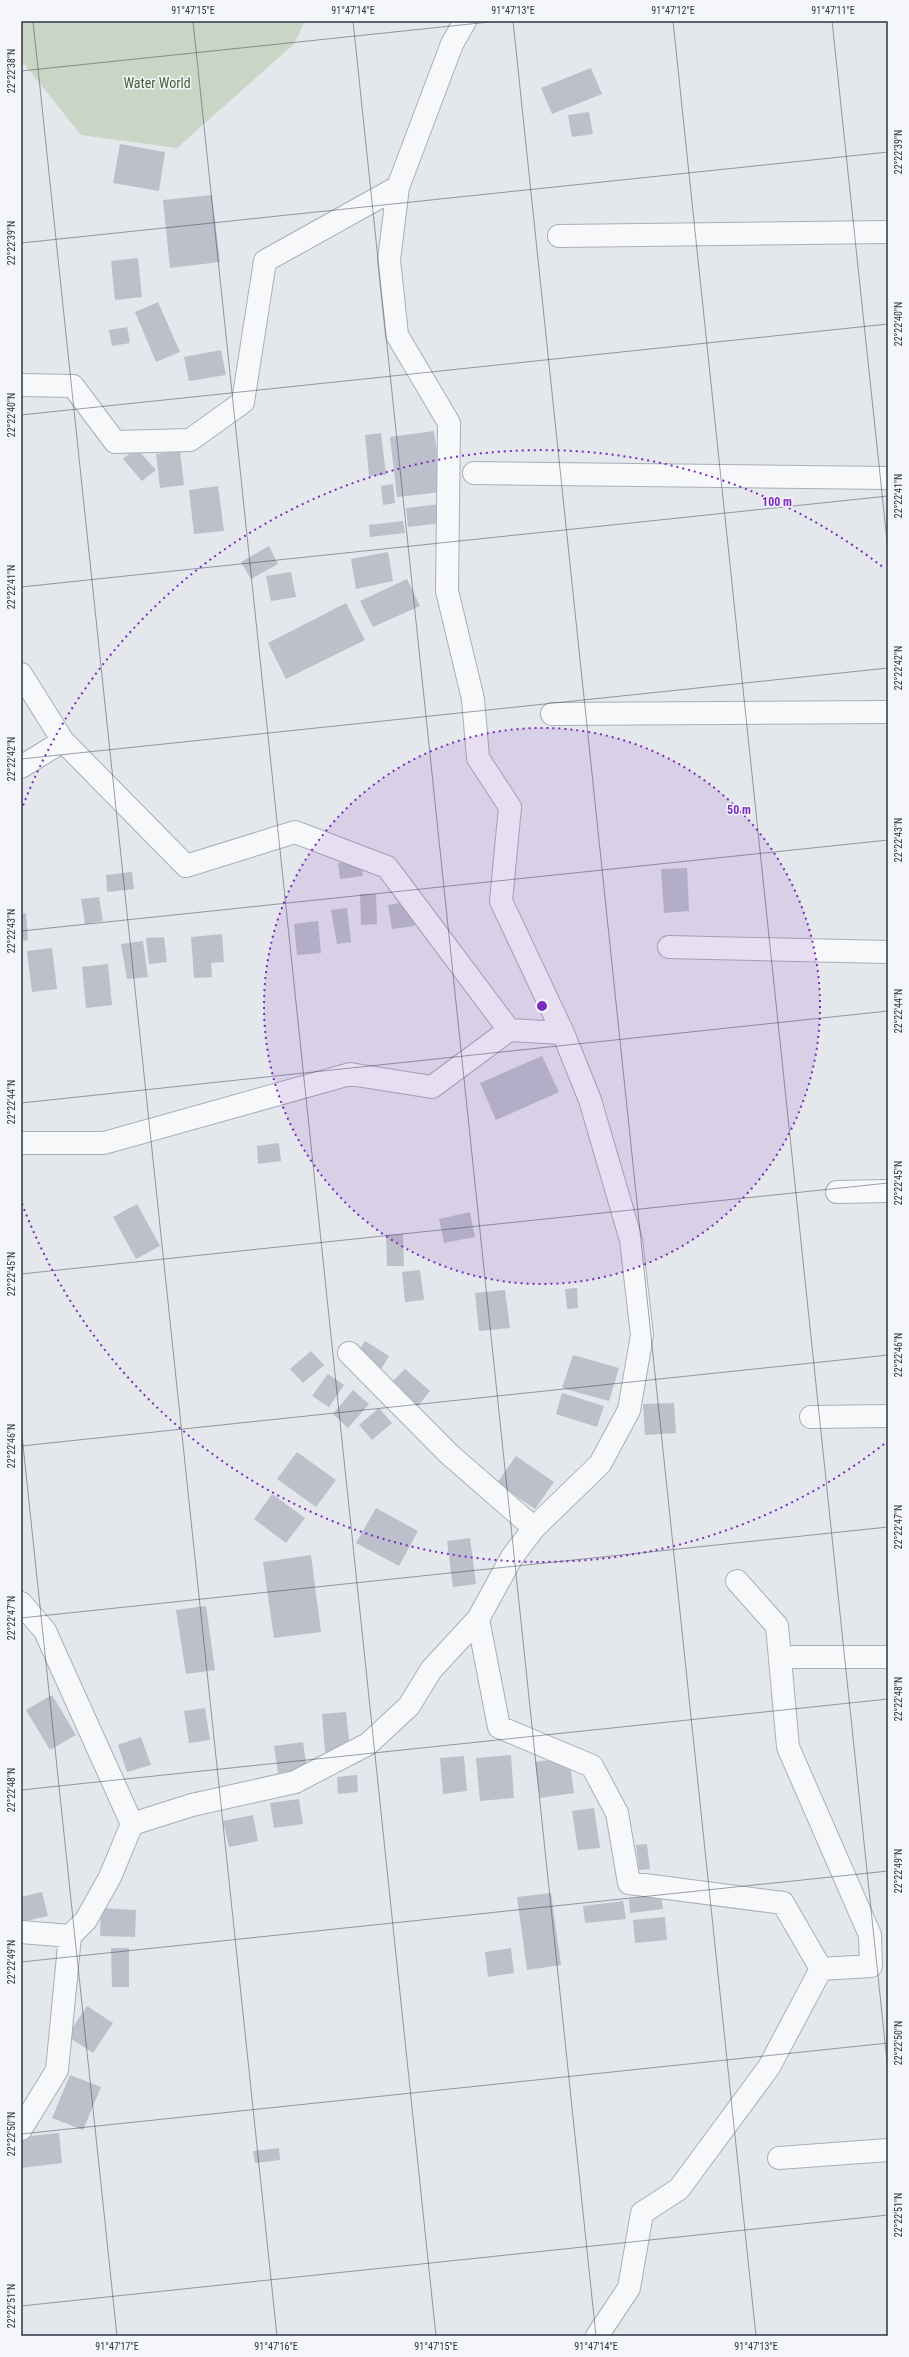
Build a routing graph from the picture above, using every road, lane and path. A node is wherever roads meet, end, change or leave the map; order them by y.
1 (464, 21) edge
2 (398, 187) junction
3 (888, 232) edge
4 (559, 236) dead end
5 (21, 385) edge
6 (474, 473) dead end
7 (888, 478) edge
8 (21, 674) edge
9 (888, 712) edge
10 (552, 714) dead end
11 (63, 741) junction
12 (21, 767) edge
13 (669, 947) dead end
14 (888, 952) edge
15 (509, 1030) junction
16 (563, 1033) junction
17 (21, 1142) edge
18 (888, 1191) edge
19 (837, 1192) dead end
20 (349, 1353) dead end
21 (888, 1416) edge
22 (811, 1417) dead end
23 (534, 1528) junction
24 (737, 1581) dead end
25 (21, 1603) edge
26 (478, 1619) junction
27 (793, 1657) dead end
28 (888, 1657) edge
29 (132, 1824) junction
30 (21, 1932) edge
31 (70, 1936) junction
32 (821, 1970) junction
33 (21, 2129) edge
34 (888, 2150) edge
35 (779, 2158) dead end
36 (597, 2336) edge

1 - 2 street
2 - 5 street
2 - 16 street
3 - 4 street
6 - 7 street
8 - 11 street
9 - 10 street
11 - 12 street
11 - 15 street
13 - 14 street
15 - 16 street
15 - 17 street
16 - 23 street
18 - 19 street
20 - 23 street
21 - 22 street
23 - 26 street
24 - 32 street
25 - 29 street
26 - 29 street
26 - 32 street
27 - 28 street
29 - 31 street
30 - 31 street
31 - 33 street
32 - 36 street
34 - 35 street

